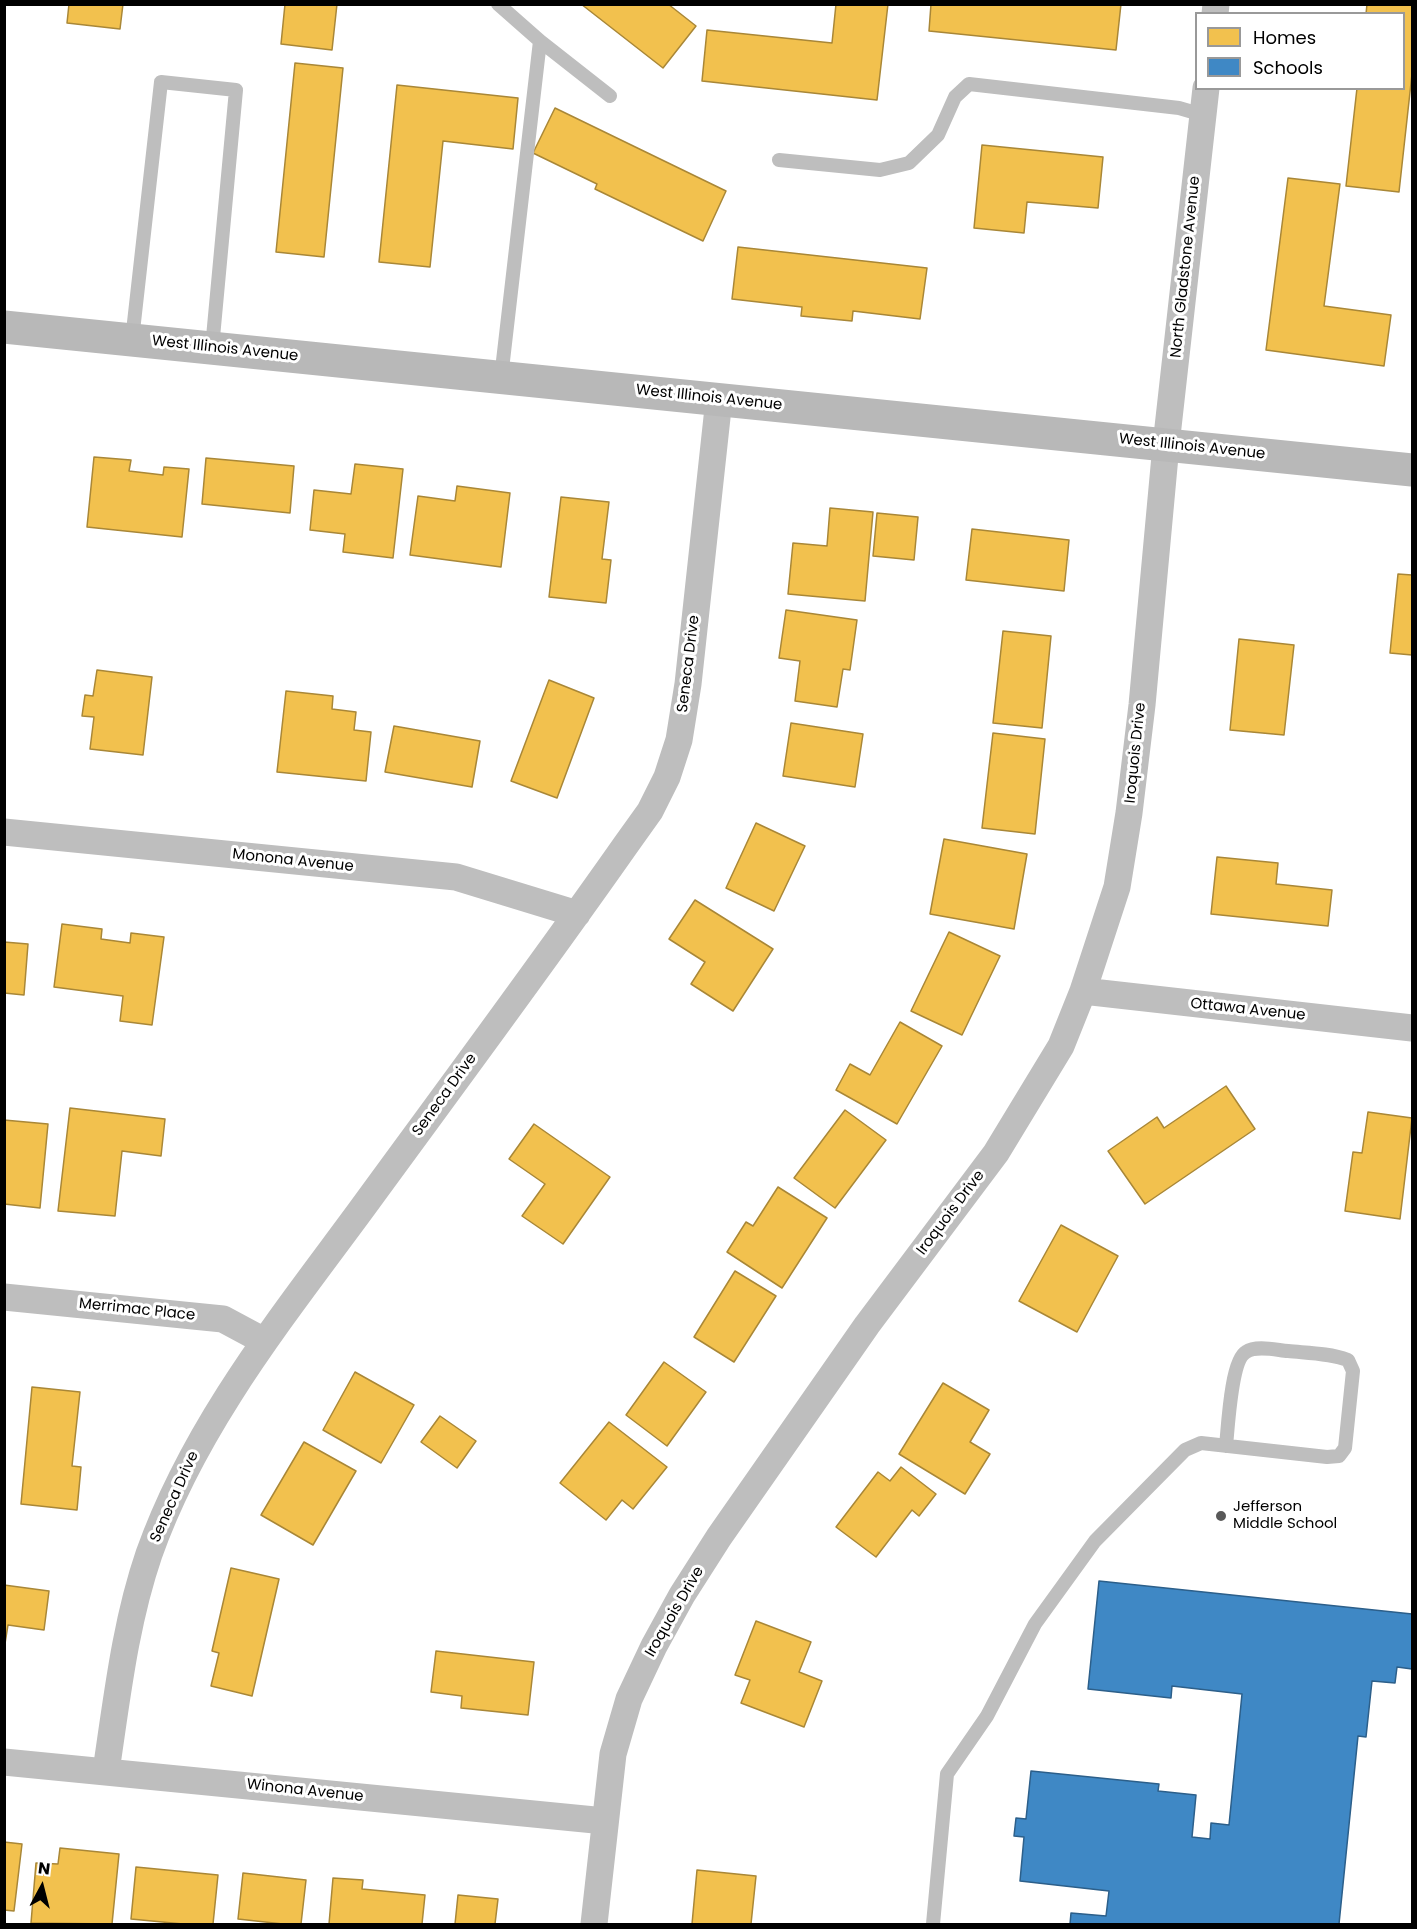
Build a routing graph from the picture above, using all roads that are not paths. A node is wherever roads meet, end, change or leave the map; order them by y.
1 (498, 4) edge
2 (540, 41) junction
3 (610, 96) dead end
4 (1205, 102) edge
5 (779, 160) dead end
6 (4, 327) edge
7 (132, 340) junction
8 (212, 348) junction
9 (501, 378) junction
10 (719, 399) junction
11 (1166, 445) junction
12 (1413, 470) edge
13 (4, 832) edge
14 (578, 914) junction
15 (1083, 991) junction
16 (1413, 1028) edge
17 (4, 1296) edge
18 (264, 1341) junction
19 (1226, 1446) junction
20 (4, 1762) edge
21 (106, 1771) junction
22 (605, 1821) junction
23 (594, 1924) edge
24 (933, 1924) edge

1 - 2 lane
2 - 3 lane
2 - 9 lane
4 - 5 lane
4 - 11 street, North Gladstone Avenue
6 - 7 main road, West Illinois Avenue
7 - 8 main road, West Illinois Avenue
7 - 8 lane
8 - 9 main road, West Illinois Avenue
9 - 10 main road, West Illinois Avenue
10 - 11 main road, West Illinois Avenue
10 - 14 street, Seneca Drive
11 - 12 main road, West Illinois Avenue
11 - 15 street, Iroquois Drive
13 - 14 street, Monona Avenue
14 - 18 street, Seneca Drive
15 - 16 street, Ottawa Avenue
15 - 22 street, Iroquois Drive
17 - 18 street, Merrimac Place
18 - 21 street, Seneca Drive
19 - 19 lane
19 - 24 lane
20 - 21 street, Winona Avenue
21 - 22 street, Winona Avenue
22 - 23 street, Iroquois Drive

